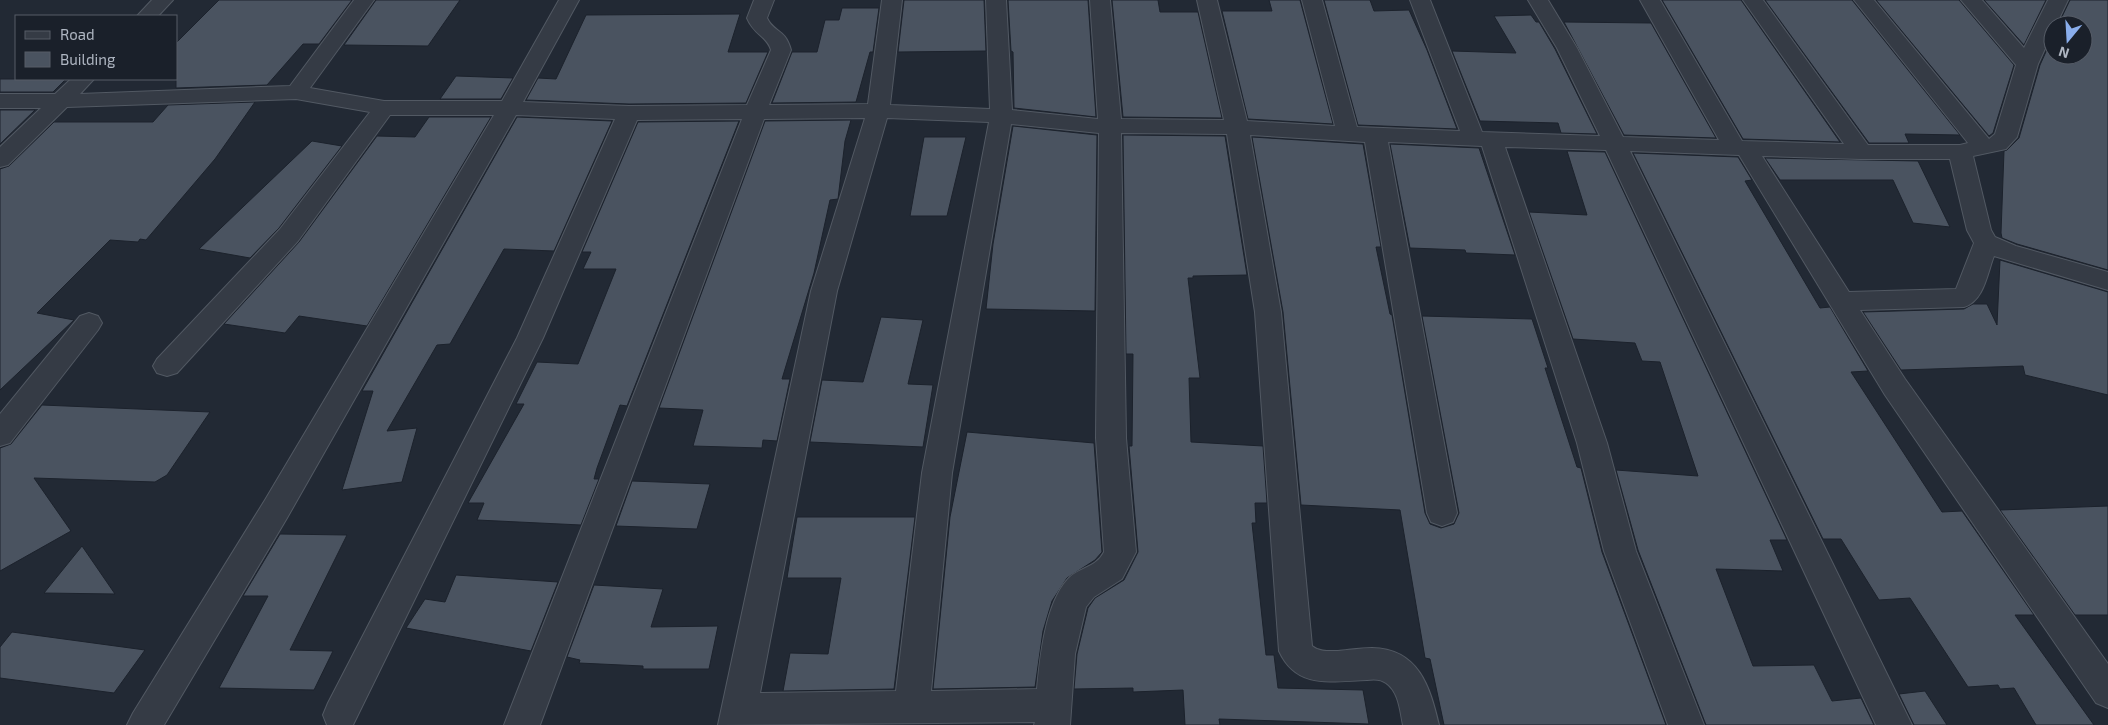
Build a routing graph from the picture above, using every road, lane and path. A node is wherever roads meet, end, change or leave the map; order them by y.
1 (163, 0) edge
2 (364, 0) edge
3 (569, 0) edge
4 (764, 0) edge
5 (892, 0) edge
6 (996, 0) edge
7 (1100, 0) edge
8 (1207, 0) edge
9 (1312, 0) edge
10 (1420, 0) edge
11 (1538, 0) edge
12 (1650, 0) edge
13 (1753, 0) edge
14 (1864, 0) edge
15 (1971, 0) edge
16 (2058, 0) edge
17 (148, 15) edge
18 (2027, 64) junction
19 (82, 80) edge
20 (296, 92) junction
21 (0, 101) edge
22 (60, 101) junction
23 (384, 108) junction
24 (509, 108) junction
25 (878, 112) junction
26 (628, 113) junction
27 (755, 113) junction
28 (1001, 116) junction
29 (1110, 126) junction
30 (1237, 126) junction
31 (1348, 134) junction
32 (1375, 135) junction
33 (1482, 139) junction
34 (1615, 144) junction
35 (1740, 148) junction
36 (1972, 150) junction
37 (1861, 152) junction
38 (0, 160) edge
39 (1986, 243) junction
40 (2108, 281) edge
41 (1840, 301) junction
42 (88, 323) dead end
43 (167, 366) dead end
44 (0, 435) edge
45 (1442, 513) dead end
46 (2108, 692) edge
47 (912, 707) junction
48 (340, 715) dead end
49 (1052, 715) edge
50 (737, 718) edge
51 (145, 725) edge
52 (522, 725) edge
53 (1421, 725) edge
54 (1686, 725) edge
55 (1894, 725) edge

1 - 17 street
2 - 20 street
3 - 24 street
4 - 27 street
5 - 25 street
6 - 28 street
7 - 29 street
8 - 30 street
9 - 31 street
10 - 33 street
11 - 34 street
12 - 35 street
13 - 37 street
14 - 36 street
15 - 18 street
16 - 18 street
18 - 36 street
19 - 22 street
20 - 22 street
20 - 23 street
21 - 22 street
22 - 38 street
23 - 24 street
23 - 43 street
24 - 26 street
24 - 51 street
25 - 27 street
25 - 28 street
25 - 50 street
26 - 27 street
26 - 48 street
27 - 52 street
28 - 29 street
28 - 47 street
29 - 30 street
29 - 49 street
30 - 31 street
30 - 53 street
31 - 32 street
32 - 33 street
32 - 45 street
33 - 34 street
33 - 54 street
34 - 35 street
34 - 55 street
35 - 37 street
35 - 41 street
36 - 37 street
36 - 39 street
39 - 40 street
39 - 41 street
41 - 46 street
42 - 44 street
47 - 49 street
47 - 50 street

